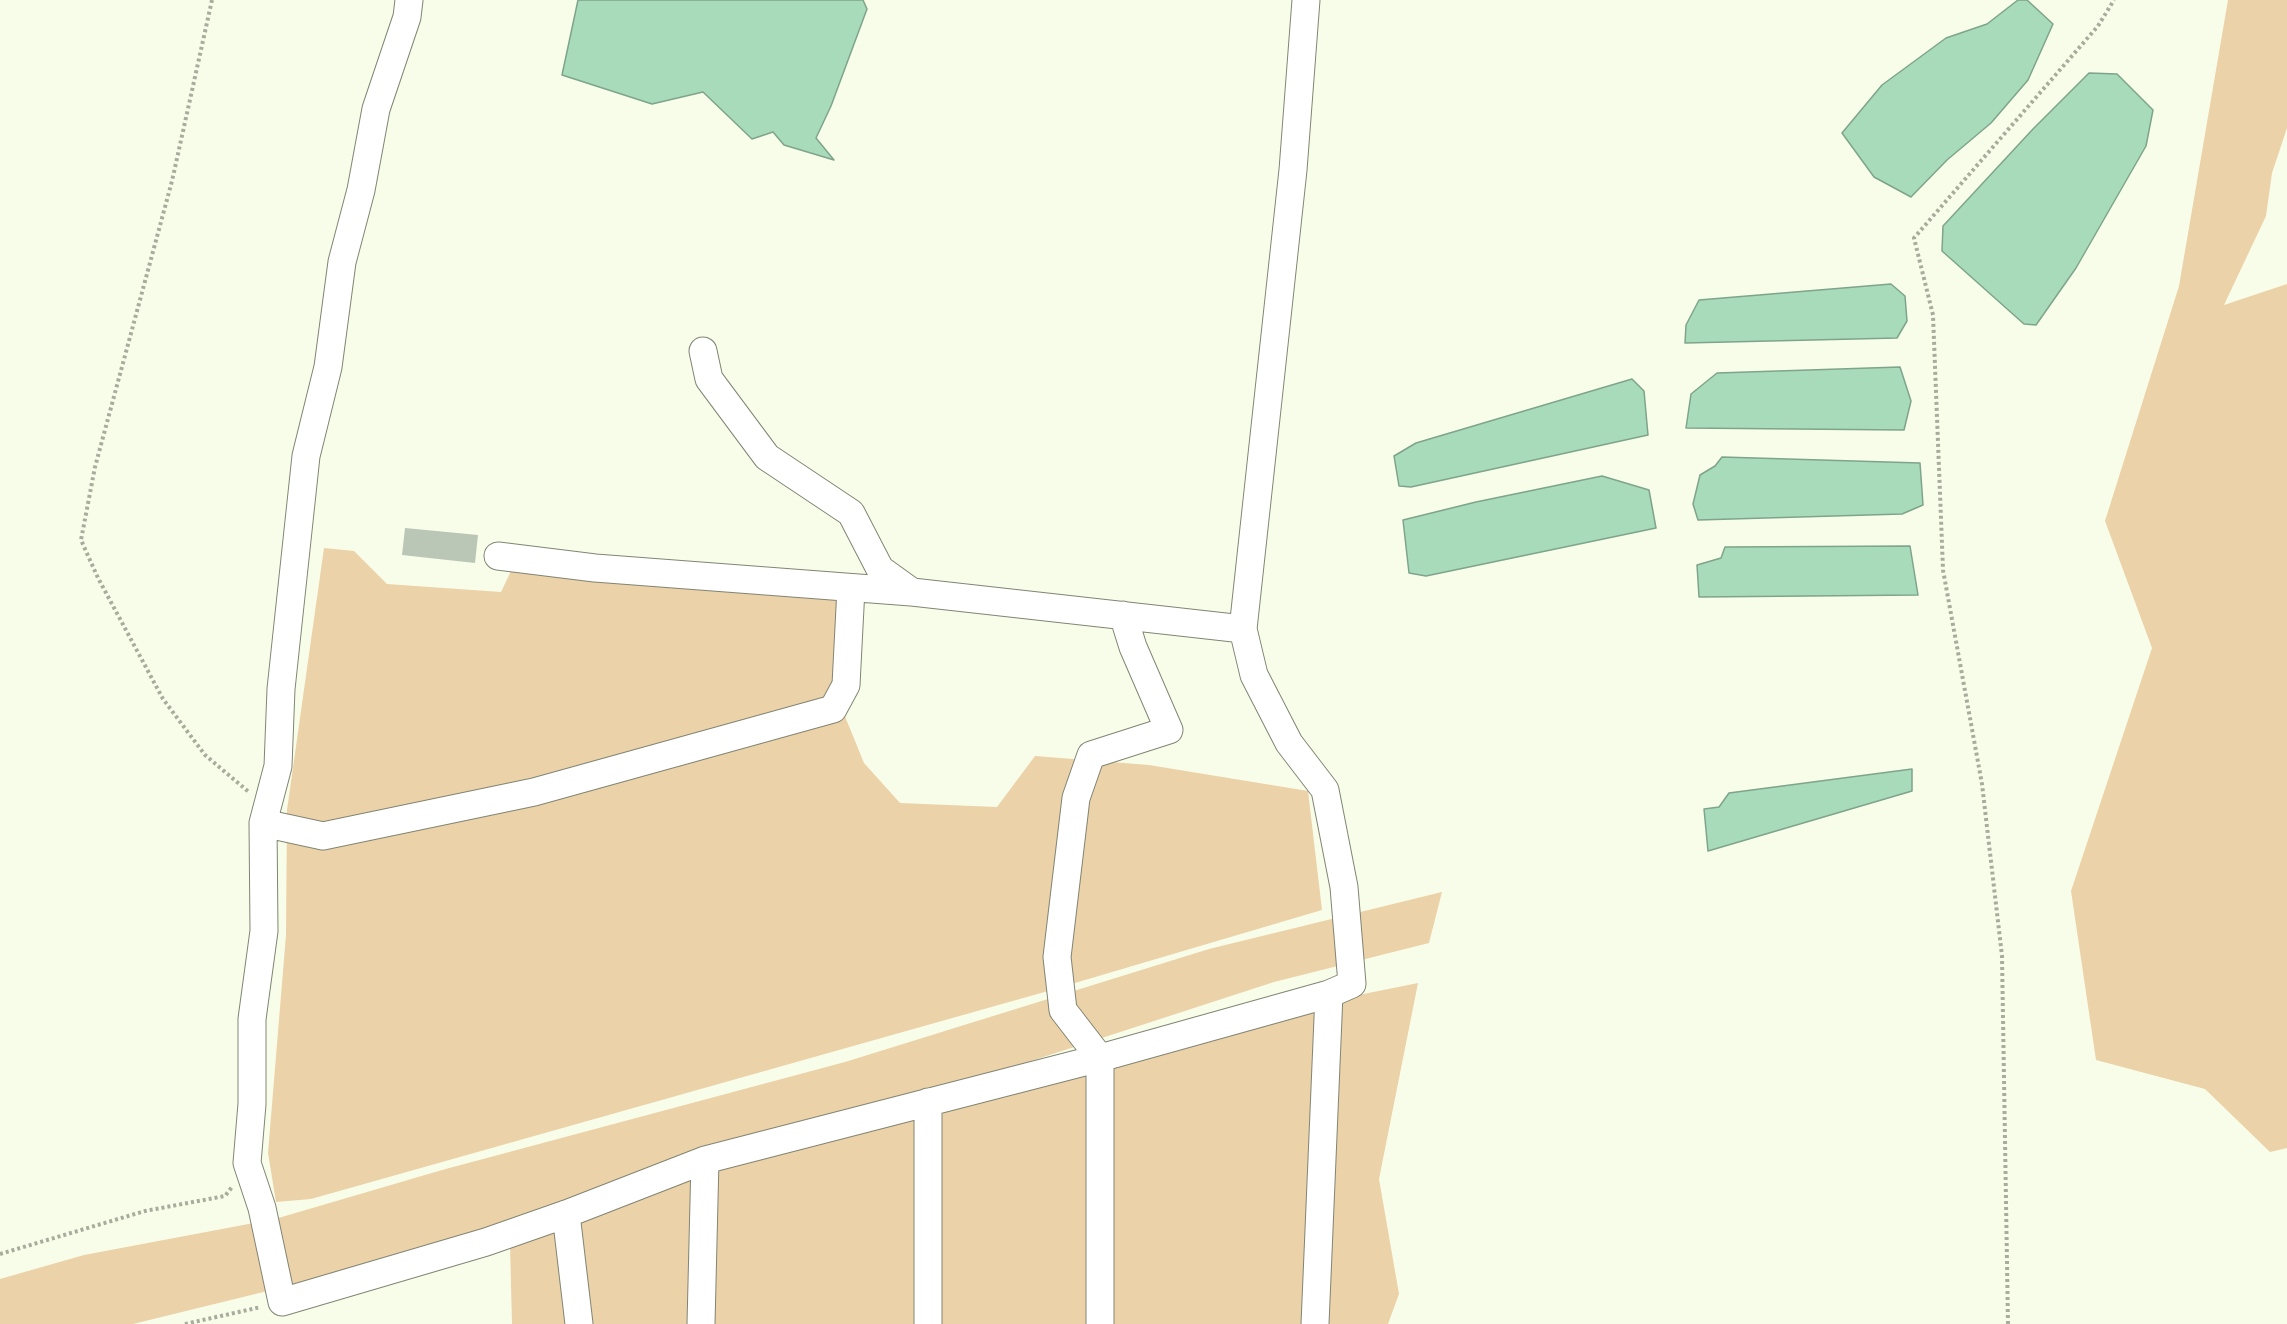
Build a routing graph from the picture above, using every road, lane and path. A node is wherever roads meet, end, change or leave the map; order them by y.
1 (212, 0) edge
2 (409, 0) edge
3 (1306, 0) edge
4 (2114, 0) edge
5 (703, 351) dead end
6 (498, 556) dead end
7 (851, 588) junction
8 (912, 592) junction
9 (1123, 615) junction
10 (1243, 629) junction
11 (263, 823) junction
12 (1329, 994) junction
13 (1100, 1058) junction
14 (928, 1102) junction
15 (705, 1160) junction
16 (247, 1163) junction
17 (566, 1215) junction
18 (0, 1254) edge
19 (282, 1302) junction
20 (185, 1324) edge
21 (579, 1324) edge
22 (701, 1324) edge
23 (928, 1324) edge
24 (1100, 1324) edge
25 (1315, 1324) edge
26 (2008, 1324) edge

1 - 11 path
2 - 11 street
3 - 10 street
4 - 26 path
5 - 8 street
6 - 7 street
7 - 8 street
7 - 11 street
8 - 9 street
9 - 10 street
9 - 13 street
10 - 12 street
11 - 16 street
12 - 13 street
12 - 25 street
13 - 14 street
13 - 24 street
14 - 15 street
14 - 23 street
15 - 17 street
15 - 22 street
16 - 18 path
16 - 19 street
17 - 19 street
17 - 21 street
19 - 20 path

